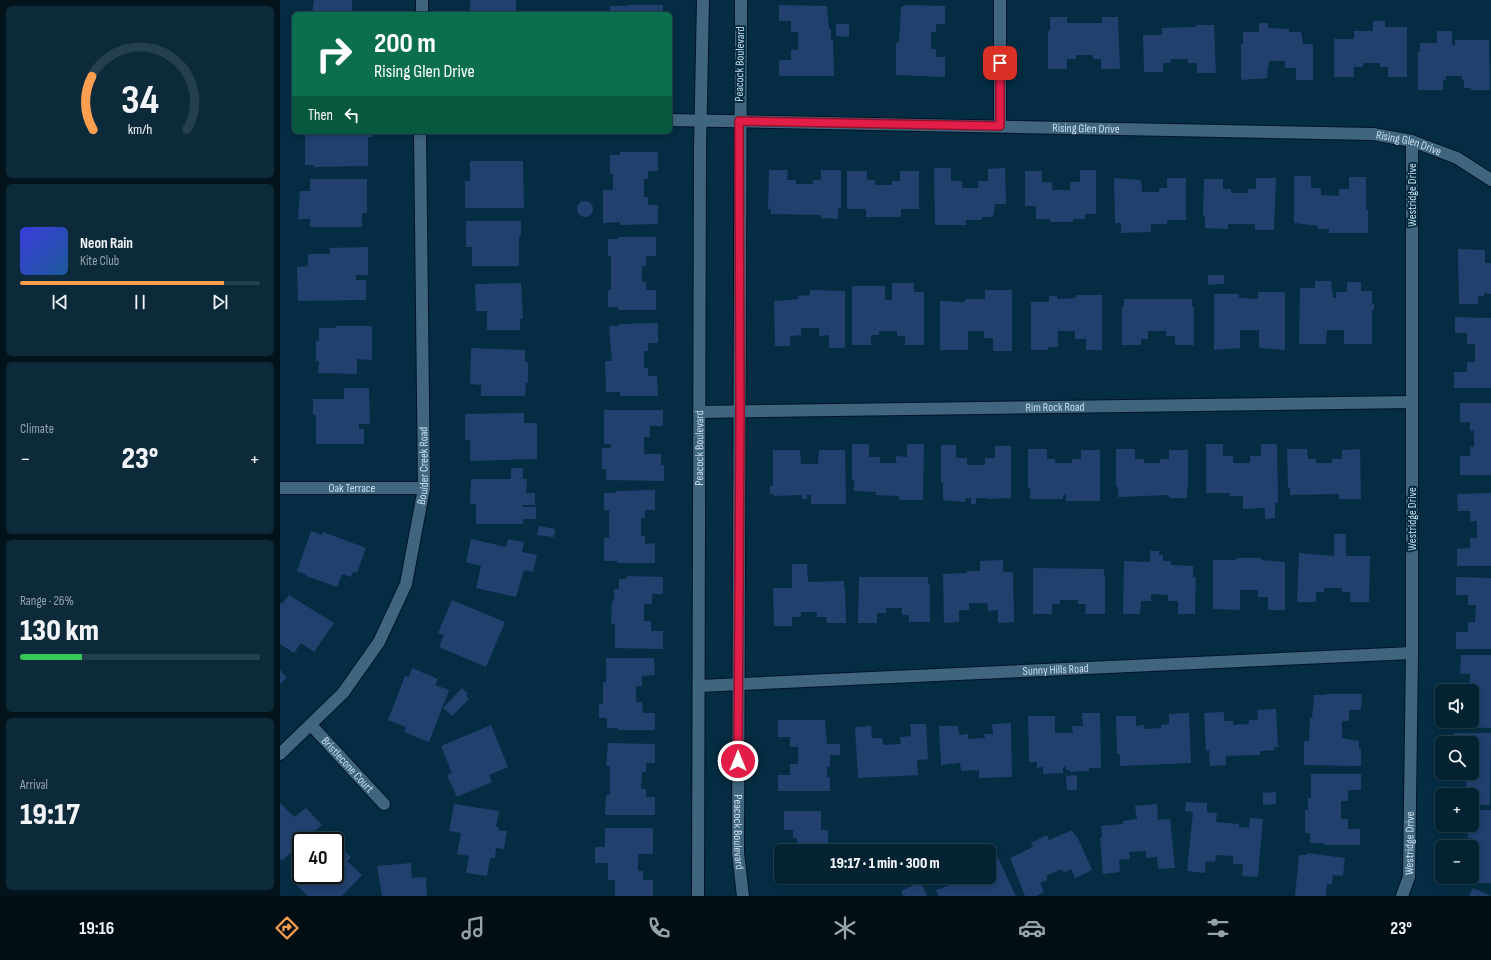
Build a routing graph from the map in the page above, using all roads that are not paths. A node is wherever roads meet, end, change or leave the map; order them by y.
1 (422, 0) edge
2 (703, 0) edge
3 (741, 0) edge
4 (1000, 0) edge
5 (422, 12) edge
6 (672, 120) edge
7 (700, 120) junction
8 (739, 121) junction
9 (1000, 126) junction
10 (420, 134) edge
11 (1412, 141) junction
12 (1491, 180) edge
13 (1412, 402) junction
14 (699, 412) junction
15 (740, 412) junction
16 (280, 488) edge
17 (424, 488) junction
18 (1412, 653) junction
19 (738, 684) junction
20 (699, 686) junction
21 (311, 725) junction
22 (280, 754) edge
23 (384, 804) dead end
24 (698, 896) edge
25 (743, 896) edge
26 (1402, 896) edge

1 - 5 street
2 - 7 street, Peacock Boulevard
3 - 8 street, Peacock Boulevard
4 - 9 street
6 - 7 street, Rising Glen Drive
7 - 8 street, Rising Glen Drive
7 - 14 street, Peacock Boulevard
8 - 9 street, Rising Glen Drive
8 - 15 street, Peacock Boulevard
9 - 11 street, Rising Glen Drive
10 - 17 street, Boulder Creek Road
11 - 12 street, Rising Glen Drive
11 - 13 street, Westridge Drive
13 - 15 street, Rim Rock Road
13 - 18 street, Westridge Drive
14 - 15 street, Rim Rock Road
14 - 20 street, Peacock Boulevard
15 - 19 street, Peacock Boulevard
16 - 17 street, Oak Terrace
17 - 21 street, Boulder Creek Road
18 - 19 street, Sunny Hills Road
18 - 26 street, Westridge Drive
19 - 20 street, Sunny Hills Road
19 - 25 street, Peacock Boulevard
20 - 24 street, Peacock Boulevard
21 - 22 street, Boulder Creek Road
21 - 23 street, Bristlecone Court

